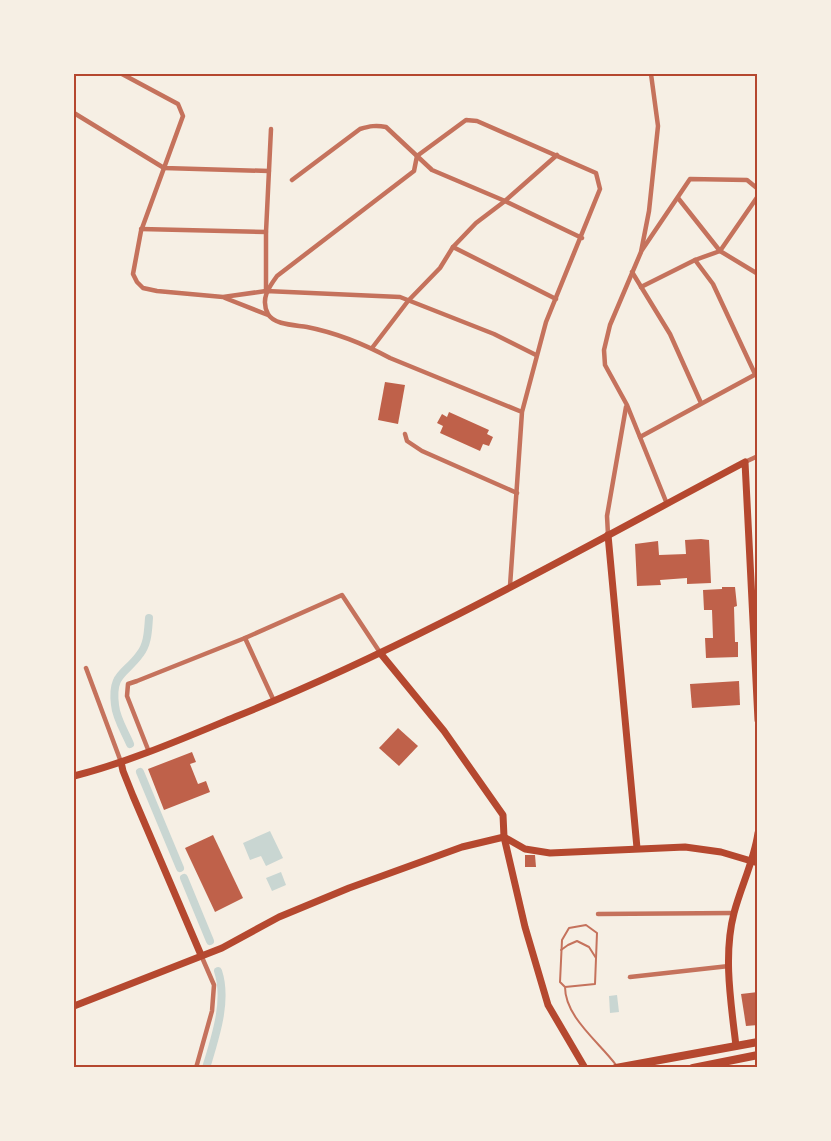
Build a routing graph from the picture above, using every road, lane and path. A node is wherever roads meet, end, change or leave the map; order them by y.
1 (122, 74) edge
2 (651, 74) edge
3 (74, 113) edge
4 (271, 129) dead end
5 (558, 155) junction
6 (417, 156) junction
7 (164, 168) junction
8 (269, 171) junction
9 (292, 180) dead end
10 (758, 189) edge
11 (758, 196) edge
12 (678, 198) junction
13 (505, 201) junction
14 (141, 230) junction
15 (266, 232) junction
16 (582, 238) junction
17 (453, 248) junction
18 (641, 252) junction
19 (720, 252) junction
20 (695, 260) junction
21 (632, 272) junction
22 (758, 274) edge
23 (641, 287) junction
24 (266, 291) junction
25 (223, 297) junction
26 (556, 299) junction
27 (408, 301) junction
28 (268, 315) junction
29 (372, 348) junction
30 (536, 355) junction
31 (756, 373) edge
32 (701, 403) junction
33 (627, 405) junction
34 (522, 412) junction
35 (405, 434) dead end
36 (640, 437) junction
37 (758, 456) edge
38 (745, 462) junction
39 (517, 493) junction
40 (667, 504) junction
41 (608, 535) junction
42 (510, 586) junction
43 (245, 638) junction
44 (381, 654) junction
45 (86, 668) dead end
46 (274, 702) junction
47 (758, 720) edge
48 (149, 752) junction
49 (121, 762) junction
50 (74, 776) edge
51 (758, 833) edge
52 (504, 837) junction
53 (637, 848) junction
54 (754, 862) edge
55 (734, 913) junction
56 (598, 914) dead end
57 (561, 950) junction
58 (201, 956) junction
59 (596, 958) junction
60 (729, 966) junction
61 (630, 977) dead end
62 (565, 987) junction
63 (74, 1006) edge
64 (758, 1042) edge
65 (736, 1046) junction
66 (758, 1055) edge
67 (617, 1067) edge
68 (196, 1068) edge
69 (585, 1068) edge
70 (693, 1068) edge

1 - 7 street
2 - 18 street
3 - 7 street
4 - 8 street
5 - 6 street
5 - 13 street
5 - 16 street
6 - 9 street
6 - 13 street
6 - 24 street
7 - 8 street
7 - 14 street
8 - 15 street
10 - 12 street
11 - 19 street
12 - 18 street
12 - 19 street
13 - 16 street
13 - 17 street
14 - 15 street
14 - 25 street
15 - 24 street
16 - 26 street
17 - 26 street
17 - 27 street
18 - 21 street
19 - 20 street
19 - 22 street
20 - 23 street
20 - 31 street
21 - 23 street
21 - 33 street
23 - 32 street
24 - 25 street
24 - 27 street
24 - 28 street
25 - 28 street
26 - 30 street
27 - 29 street
27 - 30 street
28 - 29 street
29 - 34 street
30 - 34 street
31 - 32 street
32 - 36 street
33 - 36 street
33 - 41 street
34 - 39 street
35 - 39 street
36 - 40 street
37 - 38 street
38 - 40 main road
38 - 47 main road
39 - 42 street
40 - 41 main road
41 - 42 main road
41 - 53 main road
42 - 44 main road
43 - 44 street
43 - 46 street
43 - 48 street
44 - 46 main road
44 - 52 main road
45 - 49 street
46 - 48 main road
48 - 49 main road
49 - 50 main road
49 - 58 main road
51 - 54 main road
52 - 53 main road
52 - 58 main road
52 - 69 main road
53 - 54 main road
54 - 55 main road
55 - 56 street
55 - 60 main road
57 - 59 lane
57 - 59 lane
57 - 62 lane
58 - 63 main road
58 - 68 street
59 - 62 lane
60 - 61 street
60 - 65 main road
62 - 67 lane
64 - 65 main road
65 - 67 main road
66 - 70 main road

